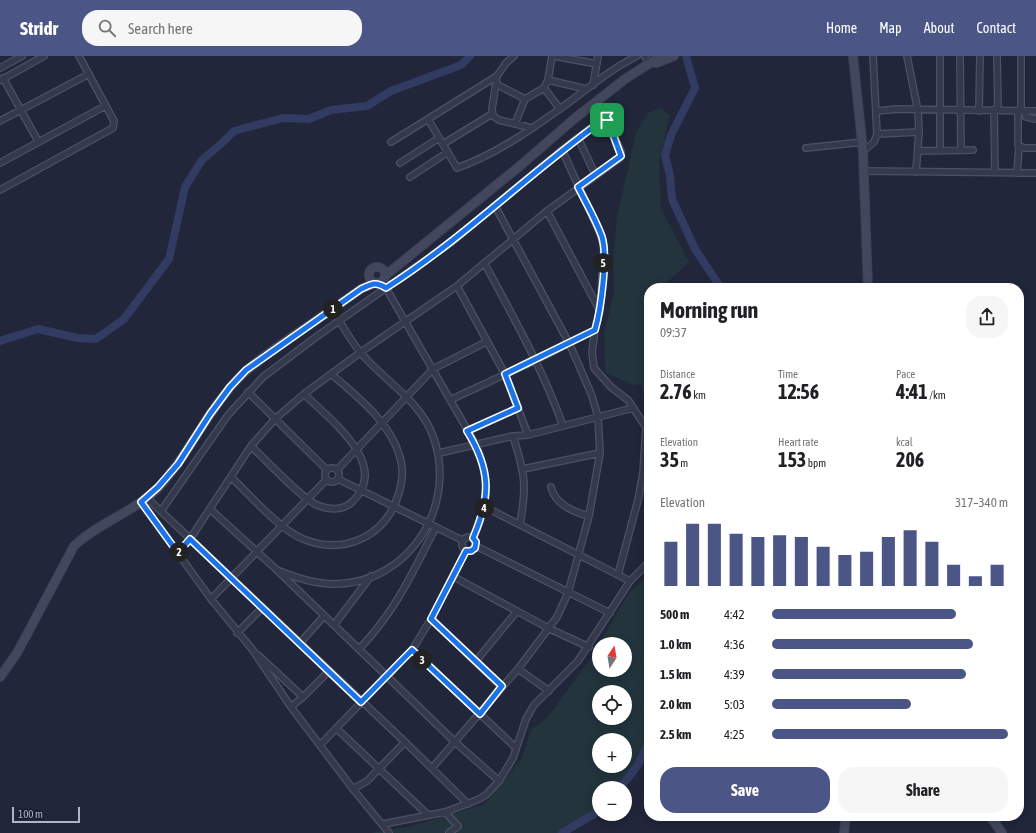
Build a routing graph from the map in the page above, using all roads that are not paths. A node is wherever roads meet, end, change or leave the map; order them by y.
1 (22, 56) edge
2 (44, 56) edge
3 (79, 56) edge
4 (514, 56) edge
5 (553, 56) edge
6 (598, 56) edge
7 (637, 56) edge
8 (644, 56) edge
9 (661, 56) edge
10 (674, 56) edge
11 (853, 56) edge
12 (873, 56) edge
13 (907, 56) edge
14 (940, 56) edge
15 (960, 56) edge
16 (980, 56) edge
17 (997, 56) edge
18 (1021, 56) edge
19 (597, 64) junction
20 (649, 65) junction
21 (0, 68) edge
22 (89, 74) junction
23 (497, 76) junction
24 (2, 79) edge
25 (548, 80) junction
26 (496, 84) junction
27 (593, 85) junction
28 (544, 88) junction
29 (586, 89) junction
30 (525, 99) junction
31 (105, 106) junction
32 (560, 108) junction
33 (21, 110) junction
34 (979, 110) junction
35 (996, 110) junction
36 (1036, 110) edge
37 (877, 111) junction
38 (918, 111) junction
39 (941, 111) junction
40 (959, 111) junction
41 (1021, 111) junction
42 (492, 114) junction
43 (428, 119) junction
44 (1036, 119) edge
45 (0, 121) edge
46 (515, 124) junction
47 (532, 128) junction
48 (919, 132) junction
49 (877, 134) junction
50 (439, 138) junction
51 (578, 138) junction
52 (38, 141) junction
53 (391, 142) dead end
54 (443, 144) junction
55 (1019, 146) junction
56 (863, 147) junction
57 (806, 148) dead end
58 (1036, 148) edge
59 (562, 150) junction
60 (961, 150) junction
61 (973, 150) dead end
62 (918, 151) junction
63 (940, 151) junction
64 (448, 152) junction
65 (0, 163) edge
66 (400, 163) dead end
67 (864, 171) junction
68 (916, 172) junction
69 (994, 173) junction
70 (1017, 173) junction
71 (1036, 173) edge
72 (595, 174) junction
73 (410, 177) dead end
74 (578, 187) junction
75 (0, 190) edge
76 (495, 206) junction
77 (546, 211) junction
78 (513, 240) junction
79 (485, 264) junction
80 (380, 278) junction
81 (868, 283) edge
82 (458, 286) junction
83 (600, 311) junction
84 (406, 321) junction
85 (340, 322) junction
86 (595, 330) junction
87 (486, 342) junction
88 (569, 343) junction
89 (361, 352) junction
90 (536, 360) junction
91 (433, 369) junction
92 (331, 374) junction
93 (505, 374) junction
94 (248, 392) junction
95 (304, 394) junction
96 (407, 397) junction
97 (450, 400) junction
98 (518, 408) junction
99 (634, 408) junction
100 (598, 417) junction
101 (275, 419) junction
102 (644, 422) edge
103 (381, 423) junction
104 (563, 426) junction
105 (467, 431) junction
106 (528, 435) junction
107 (514, 436) junction
108 (476, 445) junction
109 (251, 446) junction
110 (356, 447) junction
111 (600, 453) junction
112 (439, 454) junction
113 (644, 457) edge
114 (523, 469) junction
115 (327, 470) junction
116 (336, 470) junction
117 (231, 477) junction
118 (338, 479) junction
119 (326, 480) junction
120 (551, 487) dead end
121 (362, 490) junction
122 (307, 499) junction
123 (144, 500) junction
124 (395, 506) junction
125 (485, 507) junction
126 (210, 509) junction
127 (161, 512) junction
128 (589, 516) junction
129 (430, 523) junction
130 (282, 524) junction
131 (520, 524) junction
132 (436, 527) junction
133 (473, 538) junction
134 (190, 539) junction
135 (462, 540) junction
136 (476, 546) junction
137 (255, 551) junction
138 (466, 551) junction
139 (178, 553) junction
140 (578, 554) junction
141 (644, 567) edge
142 (277, 570) junction
143 (618, 575) junction
144 (371, 576) junction
145 (454, 577) junction
146 (231, 578) junction
147 (630, 580) junction
148 (568, 592) junction
149 (211, 599) junction
150 (262, 608) junction
151 (517, 611) junction
152 (610, 613) junction
153 (324, 616) junction
154 (431, 619) junction
155 (334, 625) junction
156 (550, 628) junction
157 (237, 633) junction
158 (300, 642) junction
159 (589, 647) junction
160 (252, 649) junction
161 (359, 649) junction
162 (412, 650) junction
163 (476, 661) junction
164 (518, 669) junction
165 (329, 671) junction
166 (387, 676) junction
167 (0, 677) edge
168 (502, 686) junction
169 (548, 691) junction
170 (303, 697) junction
171 (361, 702) junction
172 (291, 707) junction
173 (480, 714) junction
174 (336, 728) junction
175 (405, 742) junction
176 (455, 742) junction
177 (320, 744) junction
178 (516, 748) junction
179 (432, 768) junction
180 (379, 769) junction
181 (499, 781) junction
182 (353, 789) junction
183 (468, 804) junction
184 (445, 812) junction
185 (428, 815) junction
186 (845, 821) edge
187 (994, 821) edge
188 (383, 824) junction
189 (389, 833) edge
190 (449, 833) edge
191 (844, 833) edge
192 (1002, 833) edge

1 - 21 street
2 - 24 street
3 - 22 street
4 - 23 street
5 - 19 street
5 - 25 street
6 - 19 street
7 - 27 street
8 - 20 street
9 - 20 main road
10 - 20 main road
11 - 56 main road
12 - 37 street
13 - 38 street
14 - 39 street
15 - 40 street
16 - 34 street
17 - 35 street
18 - 41 street
19 - 27 street
20 - 80 main road
22 - 31 street
22 - 33 street
23 - 26 street
23 - 43 street
24 - 33 street
25 - 28 street
25 - 29 street
26 - 30 street
26 - 42 street
27 - 29 street
28 - 30 street
28 - 32 street
29 - 32 street
30 - 46 street
31 - 52 street
31 - 75 street
32 - 47 street
33 - 45 street
33 - 52 street
34 - 35 street
34 - 40 street
35 - 41 street
35 - 69 street
36 - 41 street
37 - 38 street
37 - 49 street
38 - 39 street
38 - 48 street
39 - 40 street
39 - 63 street
40 - 60 street
41 - 44 street
41 - 55 street
42 - 46 street
42 - 54 street
43 - 50 street
43 - 53 street
46 - 47 street
47 - 64 street
48 - 49 street
48 - 62 street
49 - 56 street
50 - 54 street
50 - 66 street
51 - 59 street
51 - 72 street
51 - 72 street
52 - 65 street
54 - 64 street
55 - 58 street
55 - 70 street
56 - 57 street
56 - 67 main road
59 - 74 street
59 - 76 street
60 - 61 street
60 - 63 street
62 - 63 street
62 - 68 street
64 - 73 street
67 - 68 street
67 - 81 main road
68 - 69 street
69 - 70 street
70 - 71 street
72 - 74 street
74 - 77 street
74 - 83 street
76 - 78 street
76 - 80 street
77 - 78 street
77 - 83 street
78 - 79 street
78 - 88 street
79 - 82 street
79 - 90 street
80 - 84 street
80 - 85 street
80 - 123 main road
82 - 84 street
82 - 87 street
83 - 86 street
84 - 89 street
84 - 91 street
85 - 89 street
85 - 94 street
86 - 88 street
86 - 99 street
87 - 91 street
87 - 93 street
88 - 90 street
88 - 100 street
89 - 92 street
89 - 96 street
90 - 93 street
90 - 104 street
91 - 96 street
91 - 97 street
92 - 95 street
92 - 103 street
93 - 97 street
93 - 98 street
94 - 101 street
94 - 127 street
95 - 101 street
95 - 110 street
96 - 103 street
96 - 112 street
97 - 105 street
98 - 105 street
98 - 106 street
99 - 100 street
99 - 102 street
100 - 104 street
100 - 111 street
101 - 109 street
101 - 115 street
103 - 110 street
103 - 124 street
104 - 106 street
105 - 108 street
106 - 107 street
107 - 108 street
107 - 114 street
108 - 112 street
108 - 125 street
109 - 117 street
109 - 122 street
110 - 116 street
110 - 121 street
111 - 114 street
111 - 128 street
112 - 129 street
113 - 143 street
114 - 131 street
115 - 116 street
115 - 119 street
116 - 118 street
117 - 126 street
117 - 130 street
118 - 119 street
118 - 121 street
119 - 122 street
120 - 128 street
121 - 122 street
121 - 124 street
122 - 130 street
123 - 127 street
123 - 139 street
123 - 167 main road
124 - 129 street
124 - 130 street
125 - 131 street
125 - 133 street
126 - 134 street
126 - 137 street
127 - 134 street
128 - 140 street
129 - 132 street
129 - 144 street
130 - 137 street
131 - 140 street
132 - 135 street
132 - 161 street
133 - 135 street
133 - 136 street
134 - 139 street
134 - 146 street
135 - 138 street
136 - 138 street
136 - 148 street
137 - 142 street
137 - 146 street
138 - 145 street
139 - 149 street
140 - 143 street
140 - 148 street
141 - 147 street
142 - 144 street
142 - 153 street
143 - 147 street
144 - 155 street
145 - 151 street
145 - 154 street
146 - 149 street
146 - 150 street
147 - 152 street
148 - 152 street
148 - 156 street
149 - 157 street
150 - 157 street
150 - 158 street
151 - 156 street
151 - 163 street
152 - 159 street
153 - 155 street
153 - 158 street
154 - 162 street
154 - 163 street
155 - 161 street
156 - 159 street
156 - 164 street
157 - 160 street
158 - 165 street
159 - 169 street
160 - 170 street
160 - 172 street
161 - 166 street
162 - 166 street
162 - 173 street
163 - 168 street
164 - 168 street
164 - 169 street
165 - 170 street
165 - 171 street
166 - 171 street
166 - 176 street
168 - 173 street
169 - 178 street
170 - 172 street
171 - 174 street
171 - 175 street
172 - 177 street
173 - 176 street
173 - 178 street
174 - 177 street
174 - 180 street
175 - 179 street
175 - 180 street
176 - 179 street
176 - 181 street
177 - 182 street
178 - 181 street
179 - 183 street
180 - 182 street
180 - 185 street
181 - 183 street
182 - 188 street
183 - 184 street
184 - 185 street
184 - 190 street
185 - 188 street
186 - 191 main road
187 - 192 main road
188 - 189 street

